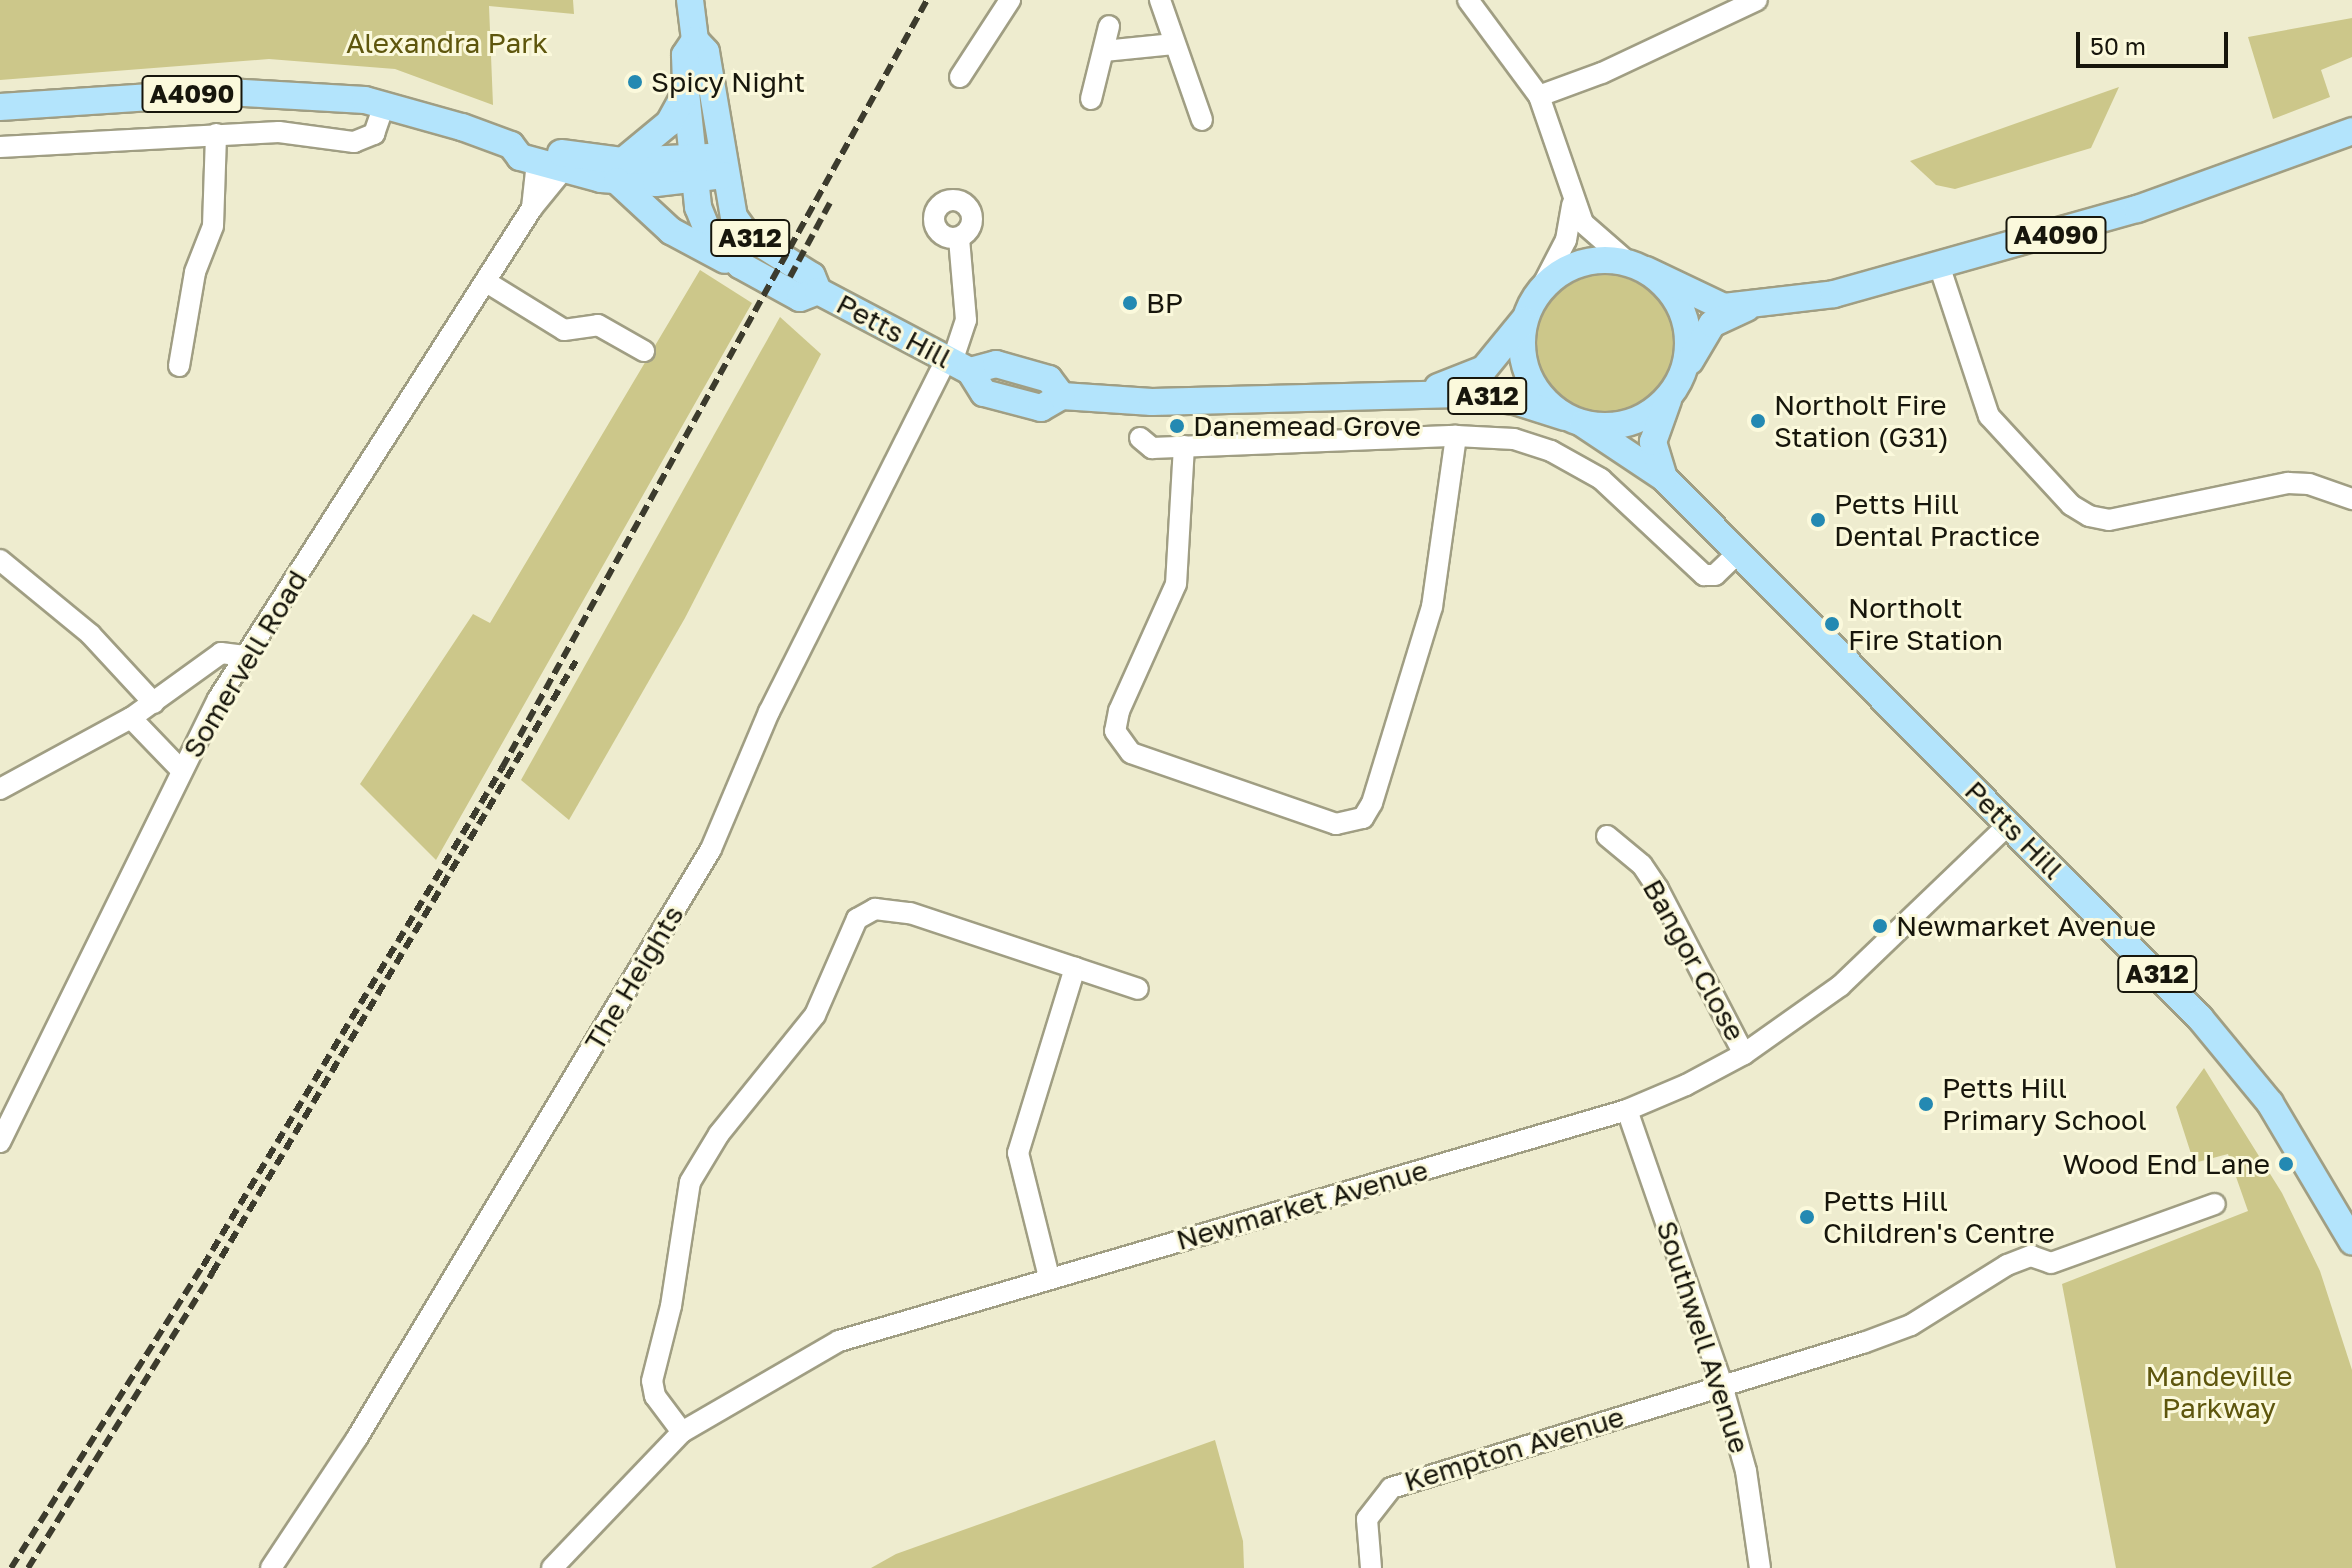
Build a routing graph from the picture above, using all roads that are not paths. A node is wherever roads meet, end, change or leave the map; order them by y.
1 (690, 0) edge
2 (1010, 0) edge
3 (1160, 0) edge
4 (1468, 0) edge
5 (1757, 0) edge
6 (1109, 26) dead end
7 (695, 40) junction
8 (1174, 44) junction
9 (1104, 51) junction
10 (960, 77) dead end
11 (686, 92) junction
12 (1539, 96) junction
13 (1091, 99) dead end
14 (384, 105) junction
15 (0, 107) edge
16 (1202, 120) dead end
17 (2352, 131) edge
18 (216, 134) junction
19 (511, 145) junction
20 (0, 147) edge
21 (537, 162) junction
22 (569, 163) junction
23 (722, 165) junction
24 (694, 169) junction
25 (620, 171) junction
26 (1571, 193) junction
27 (532, 208) junction
28 (959, 238) dead end
29 (740, 265) junction
30 (1638, 267) junction
31 (1940, 268) junction
32 (488, 283) junction
33 (818, 291) junction
34 (1539, 292) junction
35 (1751, 307) junction
36 (1526, 317) junction
37 (644, 351) dead end
38 (956, 364) junction
39 (179, 366) dead end
40 (1684, 371) junction
41 (1406, 393) junction
42 (1671, 395) junction
43 (1574, 421) junction
44 (1456, 436) junction
45 (1140, 438) dead end
46 (1184, 446) junction
47 (1664, 478) junction
48 (2352, 499) edge
49 (1738, 553) junction
50 (0, 560) edge
51 (247, 656) junction
52 (154, 703) junction
53 (131, 718) junction
54 (181, 770) junction
55 (0, 789) edge
56 (2009, 824) junction
57 (1607, 836) dead end
58 (1075, 968) junction
59 (1138, 989) dead end
60 (1744, 1054) junction
61 (1627, 1110) junction
62 (0, 1142) edge
63 (2215, 1204) dead end
64 (2352, 1241) edge
65 (1049, 1277) junction
66 (1722, 1385) junction
67 (682, 1432) junction
68 (271, 1568) edge
69 (552, 1568) edge
70 (1371, 1568) edge
71 (1760, 1568) edge

1 - 7 main road, A312
2 - 10 street
3 - 8 street
4 - 12 street
5 - 12 street
6 - 9 street
7 - 11 main road, A312
7 - 23 main road, A312
8 - 9 street
8 - 16 street
9 - 13 street
11 - 24 main road, A312
11 - 25 main road
12 - 26 street
14 - 15 main road, A4090
14 - 18 street
14 - 19 main road, A4090
17 - 31 main road, A4090
18 - 20 street
18 - 39 street
19 - 21 main road, A4090
19 - 22 main road, A4090
21 - 22 main road, A4090
21 - 27 street, Somervell Road
22 - 25 main road, A4090
22 - 27 street, Somervell Road
23 - 24 main road, A4090
23 - 33 main road, A312
24 - 25 main road, A4090
24 - 29 main road, A312
25 - 29 main road
26 - 30 street
26 - 34 street
27 - 32 street, Somervell Road
28 - 38 street, The Heights
29 - 33 main road, A312
30 - 34 main road
30 - 35 main road, A4090
30 - 40 main road
31 - 35 main road, A4090
31 - 48 street
32 - 37 street
32 - 51 street, Somervell Road
33 - 38 main road, Petts Hill / A312
34 - 36 main road
35 - 40 main road, A4090
36 - 41 main road, Petts Hill / A312
36 - 43 main road
38 - 41 main road, Petts Hill / A312
38 - 68 street, The Heights
40 - 42 main road
41 - 43 main road, Petts Hill / A312
42 - 43 main road
42 - 47 main road, Petts Hill / A312
43 - 47 main road, Petts Hill / A312
44 - 46 street
44 - 46 street
44 - 49 street
45 - 46 street
47 - 49 main road, Petts Hill / A312
49 - 56 main road, Petts Hill / A312
50 - 52 street
51 - 52 street
51 - 54 street, Somervell Road
52 - 53 street
53 - 54 street
53 - 55 street
54 - 62 street, Somervell Road
56 - 60 street, Newmarket Avenue
56 - 64 main road, Petts Hill / A312
57 - 60 street, Bangor Close
58 - 59 street
58 - 65 street
58 - 67 street
60 - 61 street, Newmarket Avenue
61 - 65 street, Newmarket Avenue
61 - 66 street, Southwell Avenue
63 - 66 street, Kempton Avenue
65 - 67 street, Newmarket Avenue
66 - 70 street, Kempton Avenue
66 - 71 street, Southwell Avenue
67 - 69 street, Newmarket Avenue

